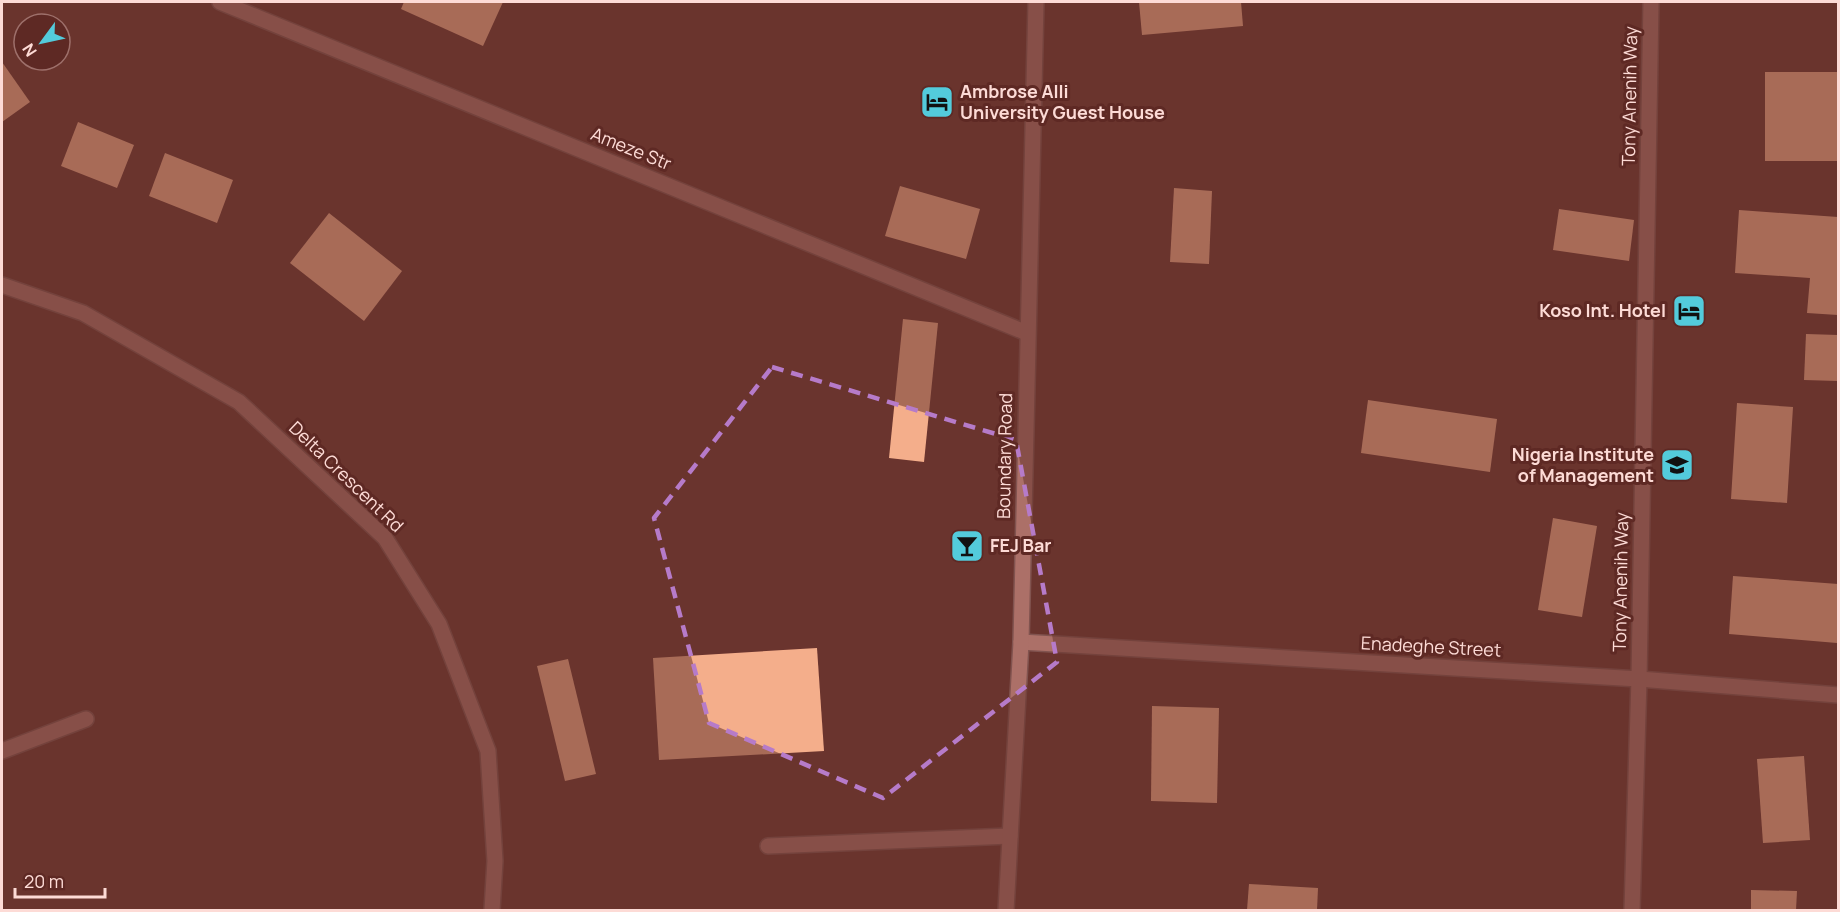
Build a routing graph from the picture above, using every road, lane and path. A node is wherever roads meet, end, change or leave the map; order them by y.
1 (220, 2) edge
2 (1036, 2) edge
3 (1651, 2) edge
4 (2, 285) edge
5 (1027, 333) junction
6 (1021, 642) junction
7 (1639, 679) junction
8 (1839, 695) edge
9 (86, 719) dead end
10 (2, 751) edge
11 (1010, 836) junction
12 (768, 846) dead end
13 (492, 910) edge
14 (1006, 910) edge
15 (1632, 910) edge

1 - 5 street, Ameze Str
2 - 5 street, Boundary Road
3 - 7 street, Tony Anenih Way
4 - 13 street, Delta Crescent Rd
5 - 6 street, Boundary Road
6 - 7 street, Enadeghe Street
6 - 11 street, Boundary Road
7 - 8 street, Enadeghe Street
7 - 15 street, Tony Anenih Way
9 - 10 street
11 - 12 street
11 - 14 street, Boundary Road

